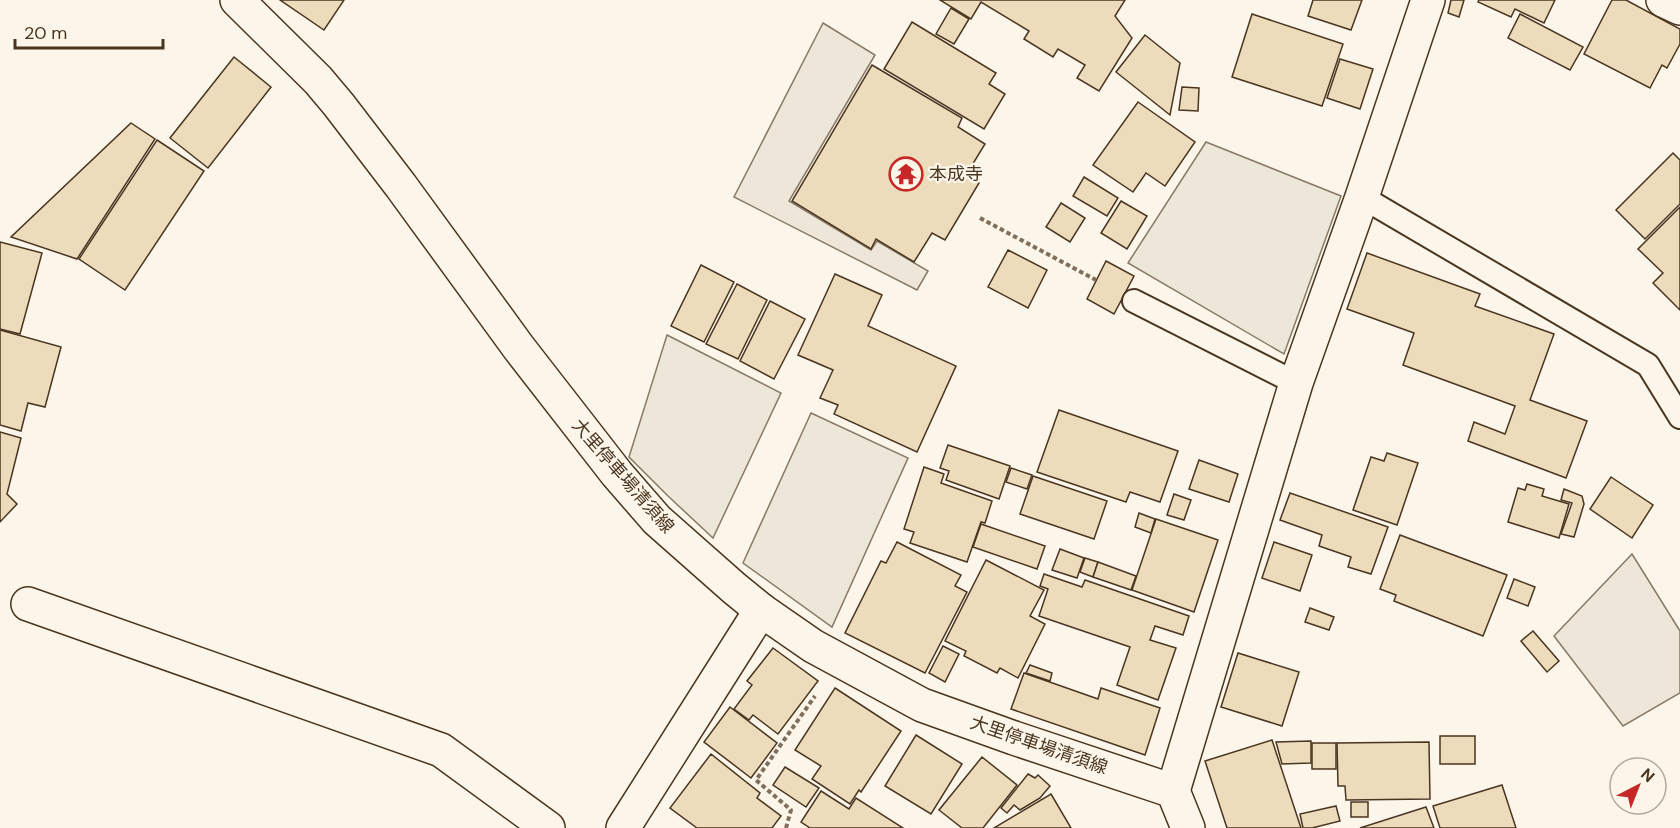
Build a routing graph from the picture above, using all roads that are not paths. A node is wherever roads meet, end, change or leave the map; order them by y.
1 (237, 0) edge
2 (1428, 0) edge
3 (1663, 0) edge
4 (1680, 8) edge
5 (1362, 197) junction
6 (1134, 301) dead end
7 (1296, 383) junction
8 (1680, 417) edge
9 (28, 604) dead end
10 (761, 610) junction
11 (1173, 791) junction
12 (548, 828) edge
13 (623, 828) edge
14 (1188, 828) edge

1 - 10 street, 大里停車場清須線
2 - 5 street
3 - 4 street
5 - 7 street
5 - 8 lane
6 - 7 lane
7 - 11 street
9 - 12 street
10 - 11 street, 大里停車場清須線
10 - 13 street
11 - 14 street

